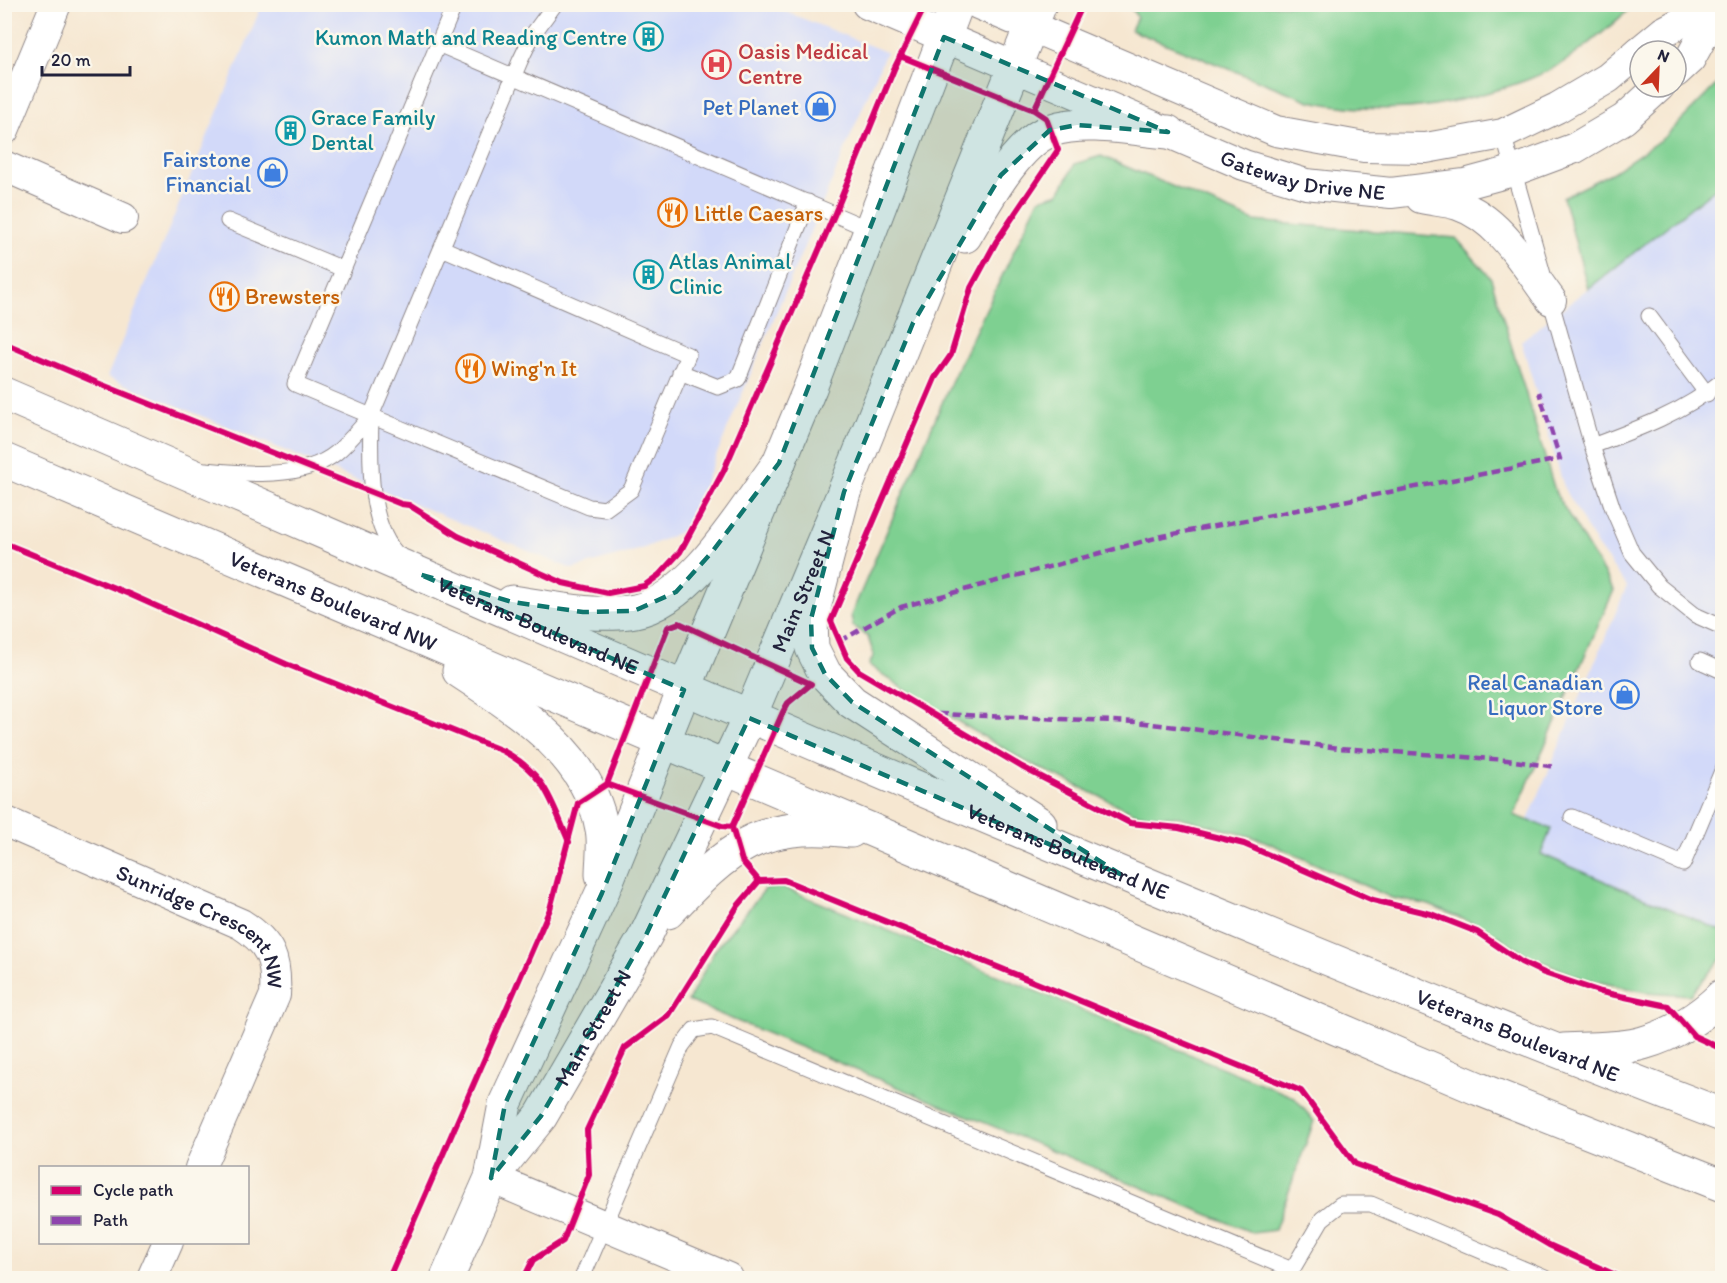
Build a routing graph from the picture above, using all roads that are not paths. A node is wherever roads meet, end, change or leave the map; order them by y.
1 (56, 4) edge
2 (455, 4) edge
3 (555, 4) edge
4 (867, 4) edge
5 (957, 4) edge
6 (978, 4) edge
7 (1716, 4) edge
8 (1720, 4) edge
9 (1035, 16) edge
10 (944, 37) junction
11 (1655, 39) edge
12 (438, 44) junction
13 (1688, 60) edge
14 (1628, 61) edge
15 (1016, 67) junction
16 (514, 76) junction
17 (1646, 99) edge
18 (4, 130) edge
19 (1167, 132) junction
20 (1503, 134) junction
21 (4, 166) edge
22 (1513, 171) junction
23 (1392, 193) junction
24 (808, 202) junction
25 (123, 218) dead end
26 (228, 221) dead end
27 (871, 230) junction
28 (442, 248) junction
29 (343, 269) junction
30 (1551, 300) junction
31 (1649, 316) dead end
32 (913, 323) junction
33 (680, 372) junction
34 (1722, 381) edge
35 (4, 394) edge
36 (1707, 394) junction
37 (371, 416) junction
38 (1592, 446) junction
39 (4, 460) edge
40 (779, 463) junction
41 (167, 464) junction
42 (844, 492) junction
43 (419, 573) junction
44 (390, 625) junction
45 (1722, 627) edge
46 (1700, 661) dead end
47 (1722, 671) edge
48 (684, 690) junction
49 (749, 718) junction
50 (663, 742) junction
51 (727, 768) junction
52 (1722, 771) edge
53 (1572, 817) dead end
54 (4, 821) edge
55 (881, 834) junction
56 (1120, 874) junction
57 (602, 892) junction
58 (646, 935) junction
59 (1722, 996) edge
60 (1557, 1051) junction
61 (1722, 1115) edge
62 (200, 1166) edge
63 (491, 1178) junction
64 (1722, 1185) edge
65 (605, 1226) junction
66 (167, 1244) edge
67 (1290, 1274) edge
68 (152, 1278) edge
69 (447, 1278) edge
70 (582, 1278) edge
71 (728, 1278) edge
72 (1545, 1278) edge

1 - 18 street
2 - 12 lane
3 - 16 lane
4 - 10 street, Gateway Drive NE
5 - 10 main road, Main Street N
6 - 9 street, Gateway Drive NE
7 - 11 street, Gateway Drive NE
8 - 13 street
9 - 15 main road, Main Street N
9 - 20 street, Gateway Drive NE
10 - 15 street, Gateway Drive NE
10 - 27 main road, Main Street N
12 - 16 lane
12 - 29 lane
14 - 20 street, Gateway Drive NE
15 - 19 street, Gateway Drive NE
15 - 32 main road, Main Street N
16 - 24 lane
16 - 28 lane
17 - 22 street, Gateway Drive NE
19 - 23 street, Gateway Drive NE
19 - 32 main road
20 - 22 lane
21 - 25 street
22 - 23 street, Gateway Drive NE
22 - 30 lane
23 - 30 street
24 - 27 lane
24 - 33 lane
26 - 29 lane
27 - 40 main road, Main Street N
28 - 33 lane
28 - 37 lane
29 - 37 lane
30 - 38 lane
31 - 36 lane
32 - 42 main road, Main Street N
33 - 37 lane
34 - 36 lane
35 - 41 main road
36 - 38 lane
37 - 41 lane
37 - 43 lane
38 - 45 lane
39 - 44 main road, Veterans Boulevard NW
40 - 43 main road
40 - 48 main road, Main Street N
41 - 43 main road
42 - 49 main road, Main Street N
42 - 56 main road
43 - 48 main road, Veterans Boulevard NE
44 - 50 main road, Veterans Boulevard NW
44 - 57 main road
46 - 47 lane
48 - 49 main road, Veterans Boulevard NE
48 - 50 main road, Main Street N
49 - 51 main road, Main Street N
49 - 56 main road, Veterans Boulevard NE
50 - 51 main road, Veterans Boulevard NW
50 - 57 main road, Main Street N
51 - 55 main road
51 - 58 main road, Main Street N
52 - 53 lane
54 - 62 street, Sunridge Crescent NW
55 - 58 main road
55 - 64 main road
56 - 60 main road, Veterans Boulevard NE
57 - 63 main road, Main Street N
58 - 63 main road, Main Street N
59 - 60 main road
60 - 61 main road, Veterans Boulevard NE
63 - 65 street
63 - 69 main road, Main Street N
65 - 67 lane
65 - 70 lane
65 - 71 street
66 - 68 street
67 - 72 lane

